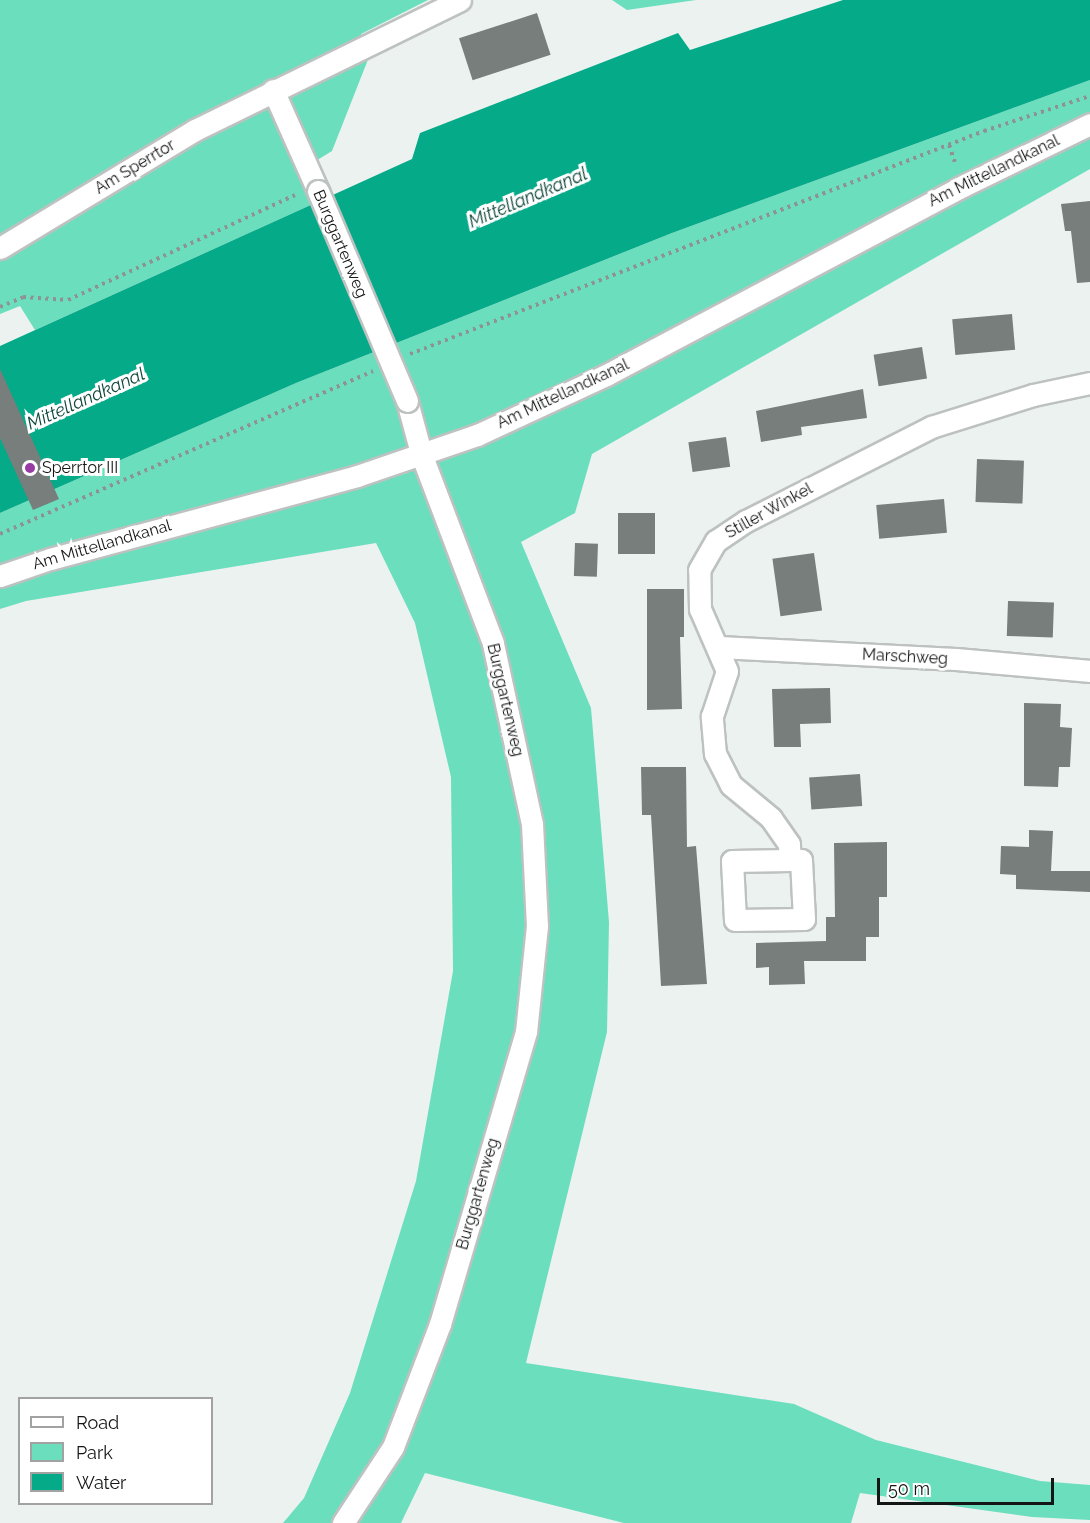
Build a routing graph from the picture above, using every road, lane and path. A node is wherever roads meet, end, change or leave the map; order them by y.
1 (460, 0) edge
2 (273, 90) junction
3 (1090, 96) edge
4 (1090, 124) edge
5 (308, 192) junction
6 (0, 248) edge
7 (0, 307) edge
8 (402, 358) dead end
9 (380, 368) dead end
10 (1090, 383) edge
11 (421, 453) junction
12 (0, 534) edge
13 (0, 576) edge
14 (719, 647) junction
15 (1090, 671) edge
16 (790, 860) dead end
17 (343, 1523) edge

1 - 2 street
2 - 5 street, Burggartenweg
2 - 6 street, Am Sperrtor
3 - 8 path
4 - 11 street, Am Mittellandkanal
5 - 7 path
5 - 11 street, Burggartenweg, bridge
9 - 12 path
10 - 14 street, Stiller Winkel
11 - 13 street, Am Mittellandkanal
11 - 17 street, Burggartenweg
14 - 15 street, Marschweg
14 - 16 street, Stiller Winkel

